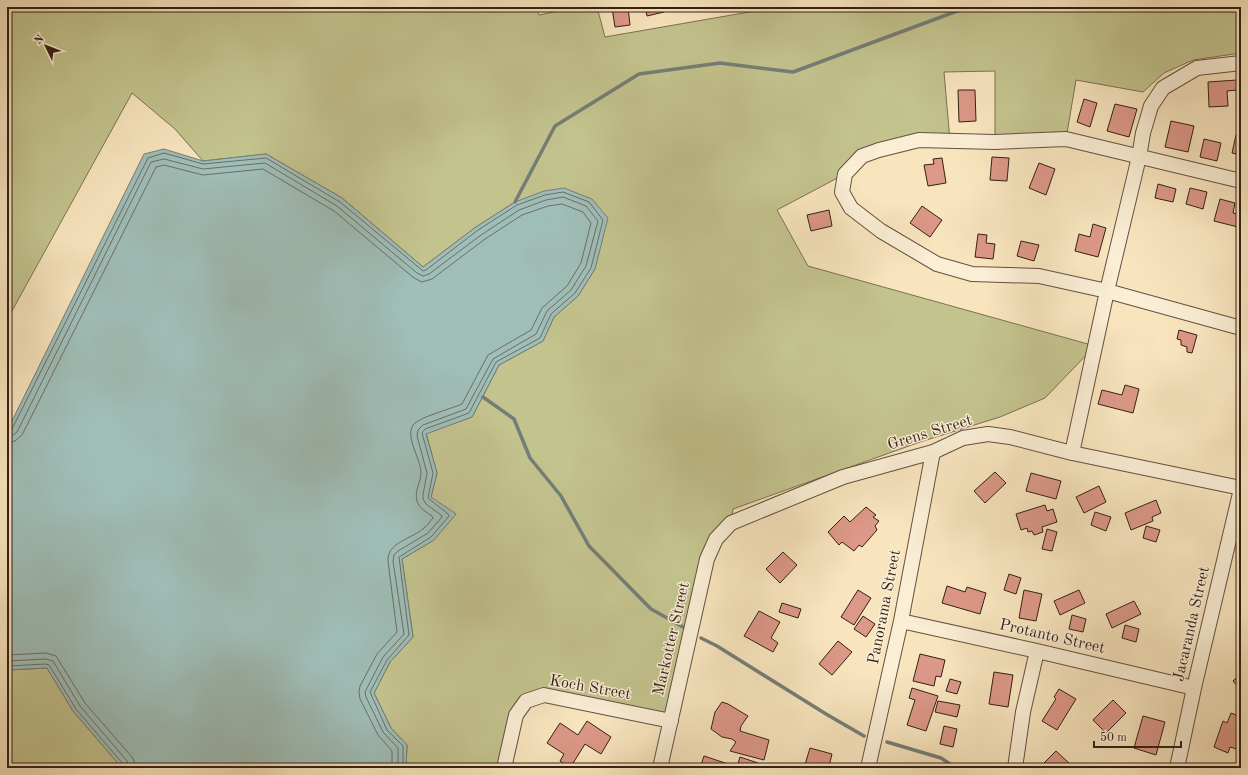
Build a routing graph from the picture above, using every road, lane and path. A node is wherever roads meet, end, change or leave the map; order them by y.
1 (1241, 63) edge
2 (1139, 157) junction
3 (1241, 181) edge
4 (1107, 291) junction
5 (1241, 328) edge
6 (933, 452) junction
7 (1072, 453) junction
8 (1241, 488) edge
9 (730, 523) joint
10 (901, 621) junction
11 (1037, 651) junction
12 (1194, 688) junction
13 (671, 721) junction
14 (504, 768) edge
15 (660, 768) edge
16 (868, 768) edge
17 (1015, 768) edge
18 (1177, 768) edge

1 - 2 street
2 - 3 street
2 - 4 street
2 - 4 street
4 - 5 street
4 - 7 street
6 - 7 street, Grens Street
6 - 9 street, Grens Street
6 - 10 street, Panorama Street
7 - 8 street, Grens Street
8 - 12 street, Jacaranda Street
9 - 13 street, Markotter Street
10 - 11 street, Protanto Street
10 - 16 street, Panorama Street
11 - 12 street, Protanto Street
11 - 17 street
12 - 18 street, Jacaranda Street
13 - 14 street, Koch Street
13 - 15 street, Markotter Street

